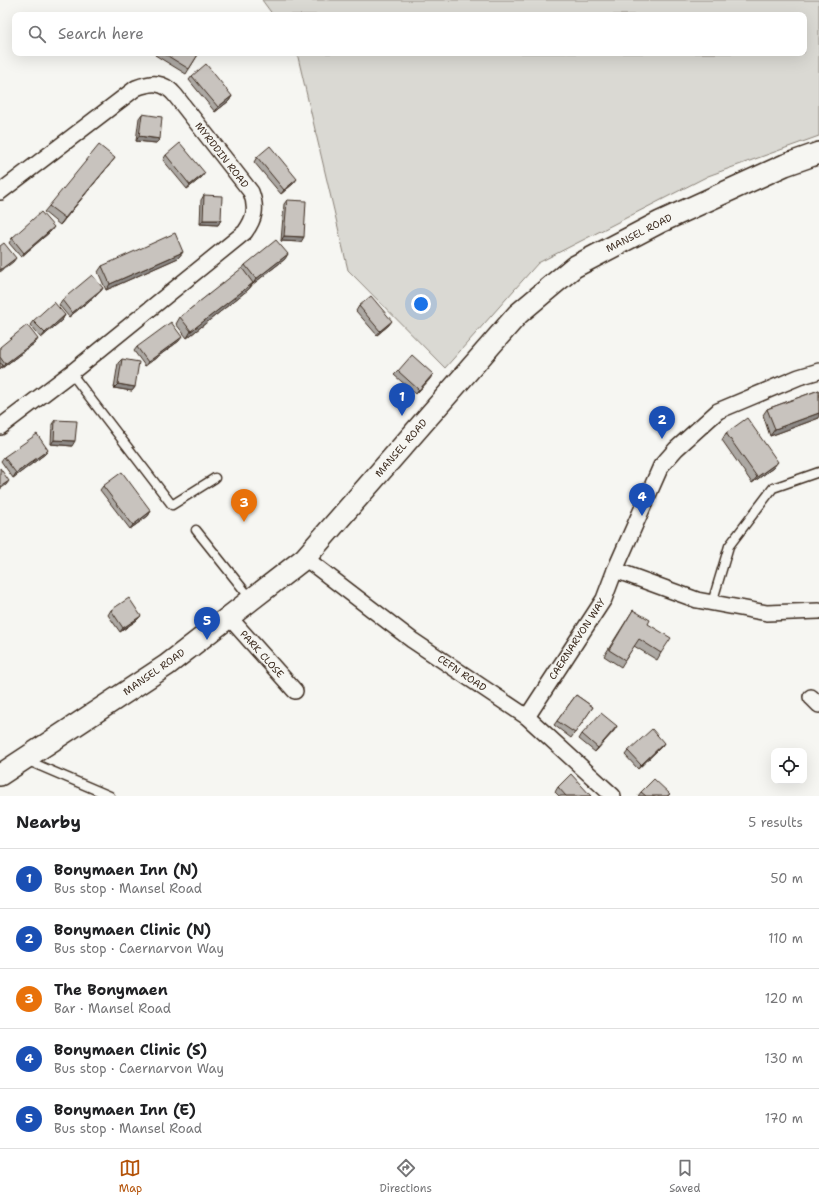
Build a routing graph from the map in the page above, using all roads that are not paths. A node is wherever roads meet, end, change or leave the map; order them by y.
1 (819, 153) edge
2 (0, 192) edge
3 (819, 371) edge
4 (70, 373) junction
5 (0, 426) edge
6 (819, 472) edge
7 (215, 478) dead end
8 (196, 530) dead end
9 (305, 558) junction
10 (615, 570) junction
11 (251, 599) junction
12 (712, 603) junction
13 (819, 611) edge
14 (228, 616) junction
15 (295, 691) dead end
16 (527, 717) junction
17 (24, 759) junction
18 (0, 775) edge
19 (110, 796) edge
20 (613, 796) edge

1 - 9 street, MANSEL ROAD
2 - 4 street, MYRDDIN ROAD
3 - 10 street, CAERNARVON WAY
4 - 5 street, MYRDDIN ROAD
4 - 7 lane
6 - 12 lane
8 - 11 lane
9 - 11 street, MANSEL ROAD
9 - 16 street, CEFN ROAD
10 - 12 street
10 - 16 street, CAERNARVON WAY
11 - 14 street, MANSEL ROAD
12 - 13 street
14 - 15 street, PARK CLOSE
14 - 17 street, MANSEL ROAD
16 - 20 street, CEFN ROAD
17 - 18 street, MANSEL ROAD
17 - 19 lane

